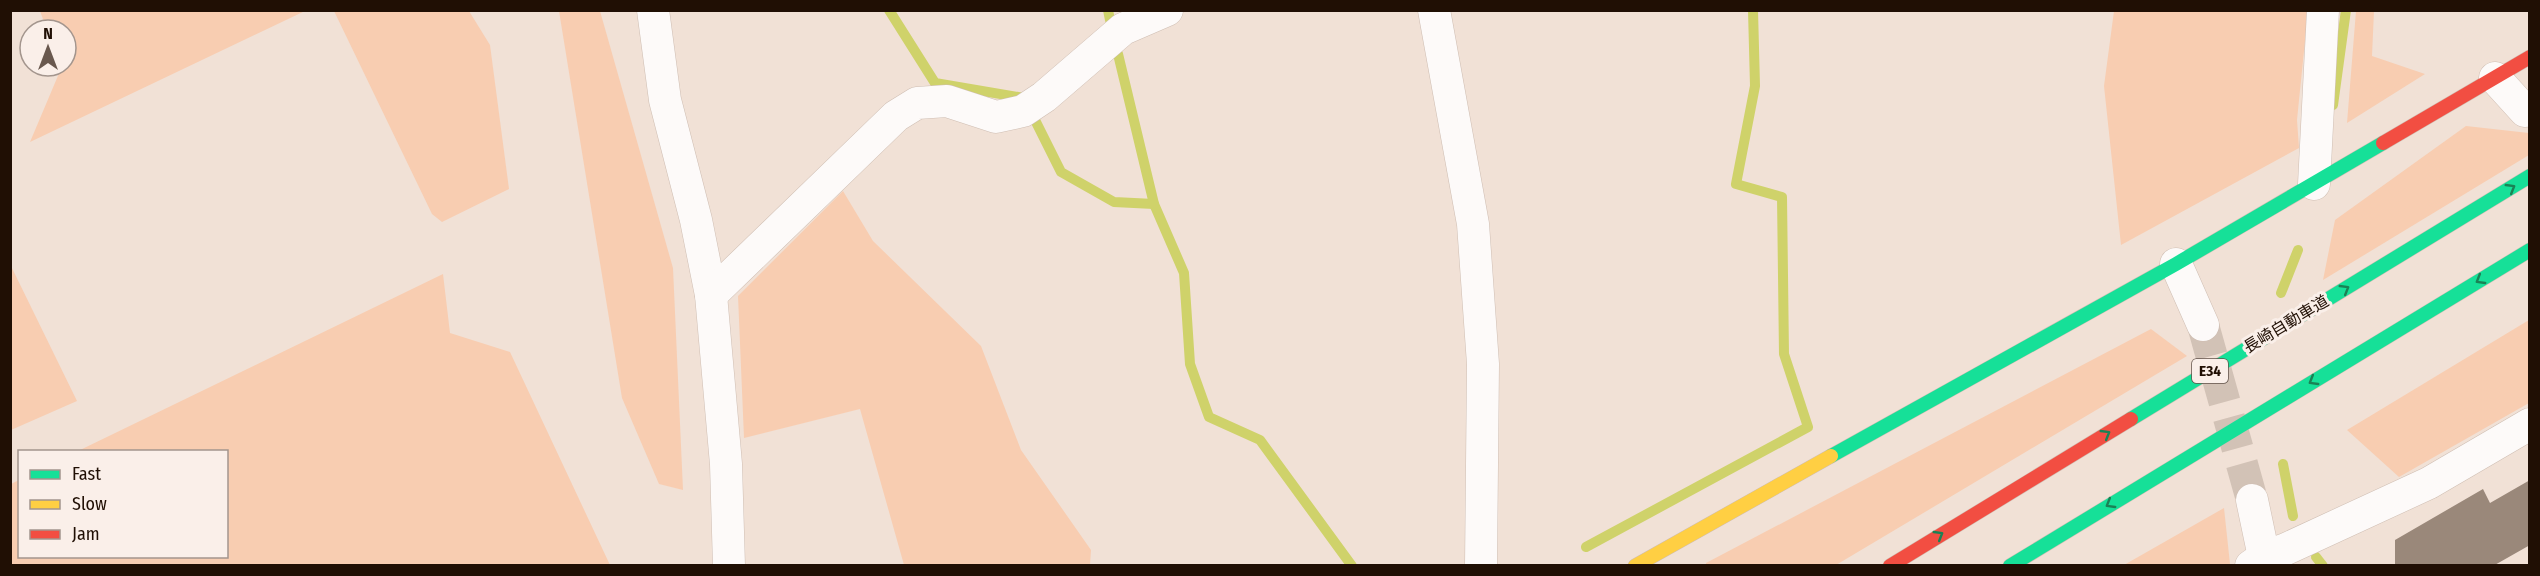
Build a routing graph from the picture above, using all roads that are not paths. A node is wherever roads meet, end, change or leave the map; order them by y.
1 (653, 10) edge
2 (1167, 10) edge
3 (1434, 10) edge
4 (2323, 10) edge
5 (2529, 57) edge
6 (2495, 78) junction
7 (2525, 111) dead end
8 (2529, 176) edge
9 (2314, 184) junction
10 (2529, 250) edge
11 (2176, 264) junction
12 (711, 294) junction
13 (2203, 325) tunnel mouth
14 (2529, 424) edge
15 (2252, 500) tunnel mouth
16 (2258, 561) edge
17 (1649, 562) edge
18 (729, 566) edge
19 (1481, 566) edge
20 (1890, 566) edge
21 (2010, 566) edge

1 - 12 street
2 - 12 street
3 - 19 street
4 - 9 street
5 - 6 main road
6 - 7 street
6 - 9 main road
20 -> 8 main road, 長崎自動車道 / E34
9 - 11 main road
10 -> 21 main road
11 - 13 street
11 - 17 main road
12 - 18 street
14 - 16 street
15 - 16 street

